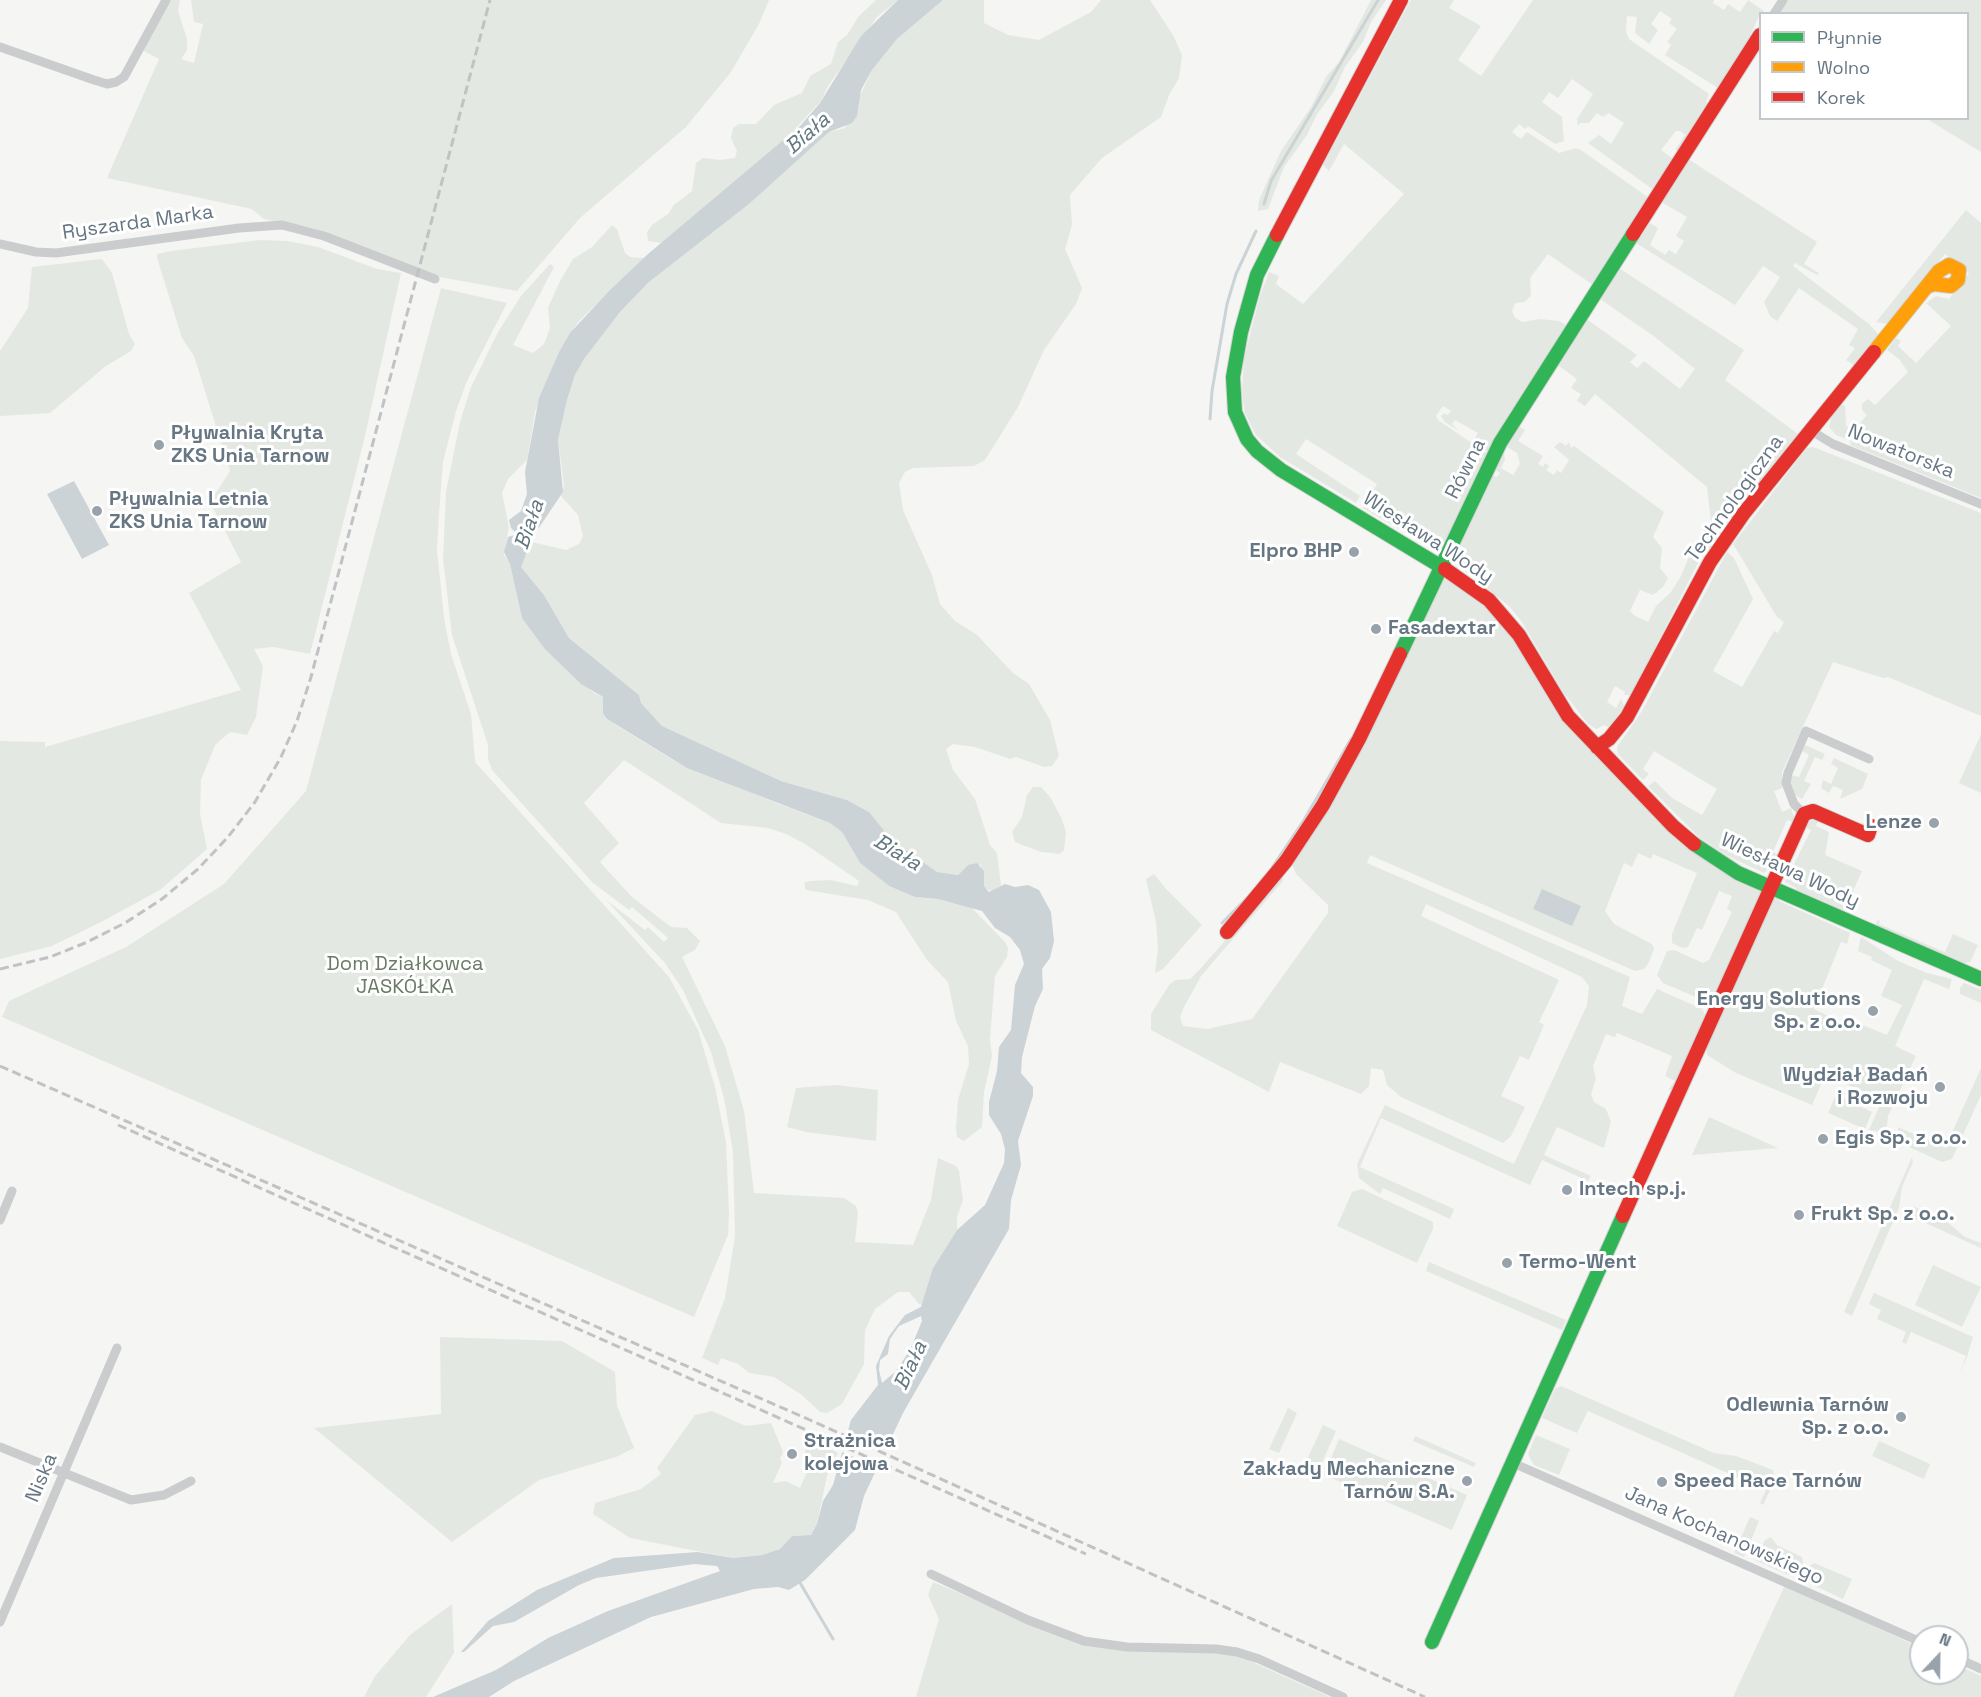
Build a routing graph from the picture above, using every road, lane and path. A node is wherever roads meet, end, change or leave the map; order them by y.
1 (166, 0) edge
2 (1401, 0) edge
3 (1759, 37) edge
4 (0, 47) edge
5 (0, 244) edge
6 (435, 279) dead end
7 (1926, 287) dead end
8 (1810, 430) junction
9 (1981, 504) edge
10 (1440, 566) junction
11 (1597, 747) junction
12 (1869, 759) dead end
13 (1804, 814) junction
14 (1871, 826) dead end
15 (1772, 887) junction
16 (1227, 932) dead end
17 (1981, 979) edge
18 (12, 1191) dead end
19 (0, 1220) edge
20 (117, 1348) dead end
21 (0, 1447) edge
22 (1513, 1463) junction
23 (63, 1473) junction
24 (191, 1481) dead end
25 (931, 1574) dead end
26 (0, 1622) edge
27 (1909, 1637) edge
28 (1432, 1642) dead end
29 (1343, 1697) edge

1 - 4 street
2 - 10 street, Wiesława Wody
3 - 10 street, Równa
5 - 6 street, Ryszarda Marka
7 - 8 street, Technologiczna
8 - 9 street, Nowatorska
8 - 11 street, Technologiczna
10 - 11 street, Wiesława Wody
10 - 16 street, Równa
11 - 15 street, Wiesława Wody
12 - 13 street
13 - 14 street
13 - 15 street
15 - 17 street, Wiesława Wody
15 - 22 street
18 - 19 street
20 - 23 street, Niska
21 - 23 street
22 - 27 street, Jana Kochanowskiego
22 - 28 street
23 - 24 street
23 - 26 street, Niska
25 - 29 street

